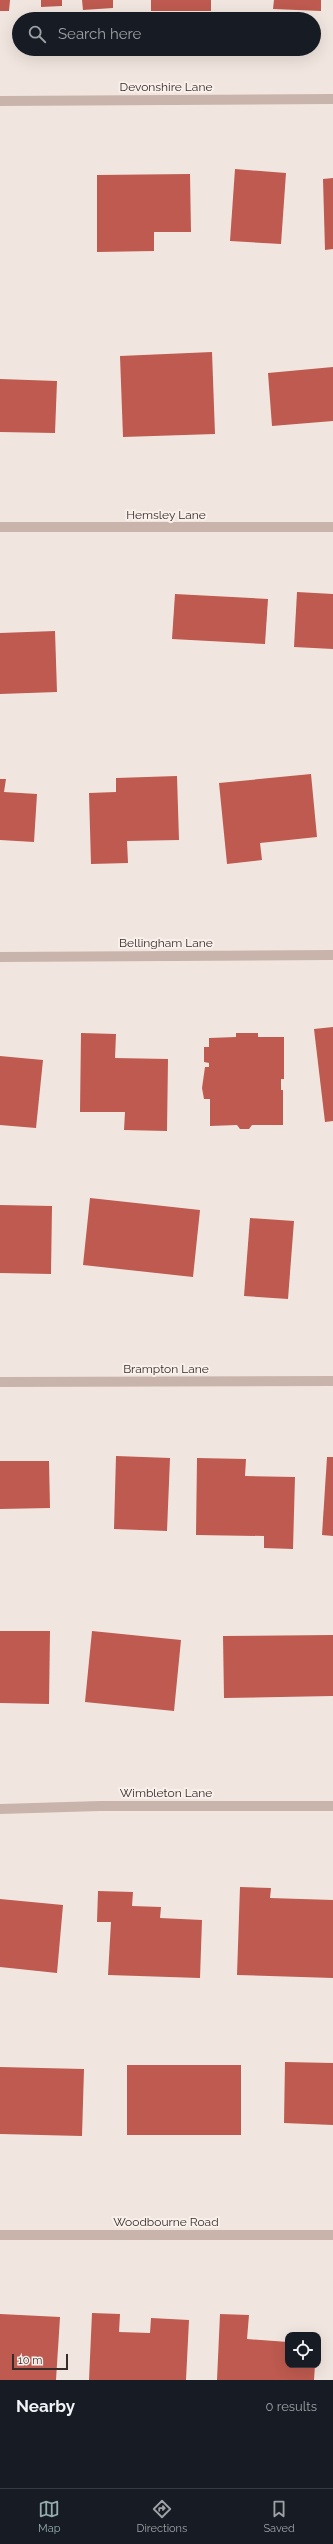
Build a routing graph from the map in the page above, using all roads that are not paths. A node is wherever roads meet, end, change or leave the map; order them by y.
1 (333, 99) edge
2 (0, 101) edge
3 (0, 527) edge
4 (333, 527) edge
5 (333, 955) edge
6 (0, 957) edge
7 (333, 1381) edge
8 (0, 1382) edge
9 (333, 1806) edge
10 (0, 1809) edge
11 (333, 2234) edge
12 (0, 2235) edge

1 - 2 street, Devonshire Lane
3 - 4 street, Hemsley Lane
5 - 6 street, Bellingham Lane
7 - 8 street, Brampton Lane
9 - 10 street, Wimbleton Lane
11 - 12 street, Woodbourne Road

